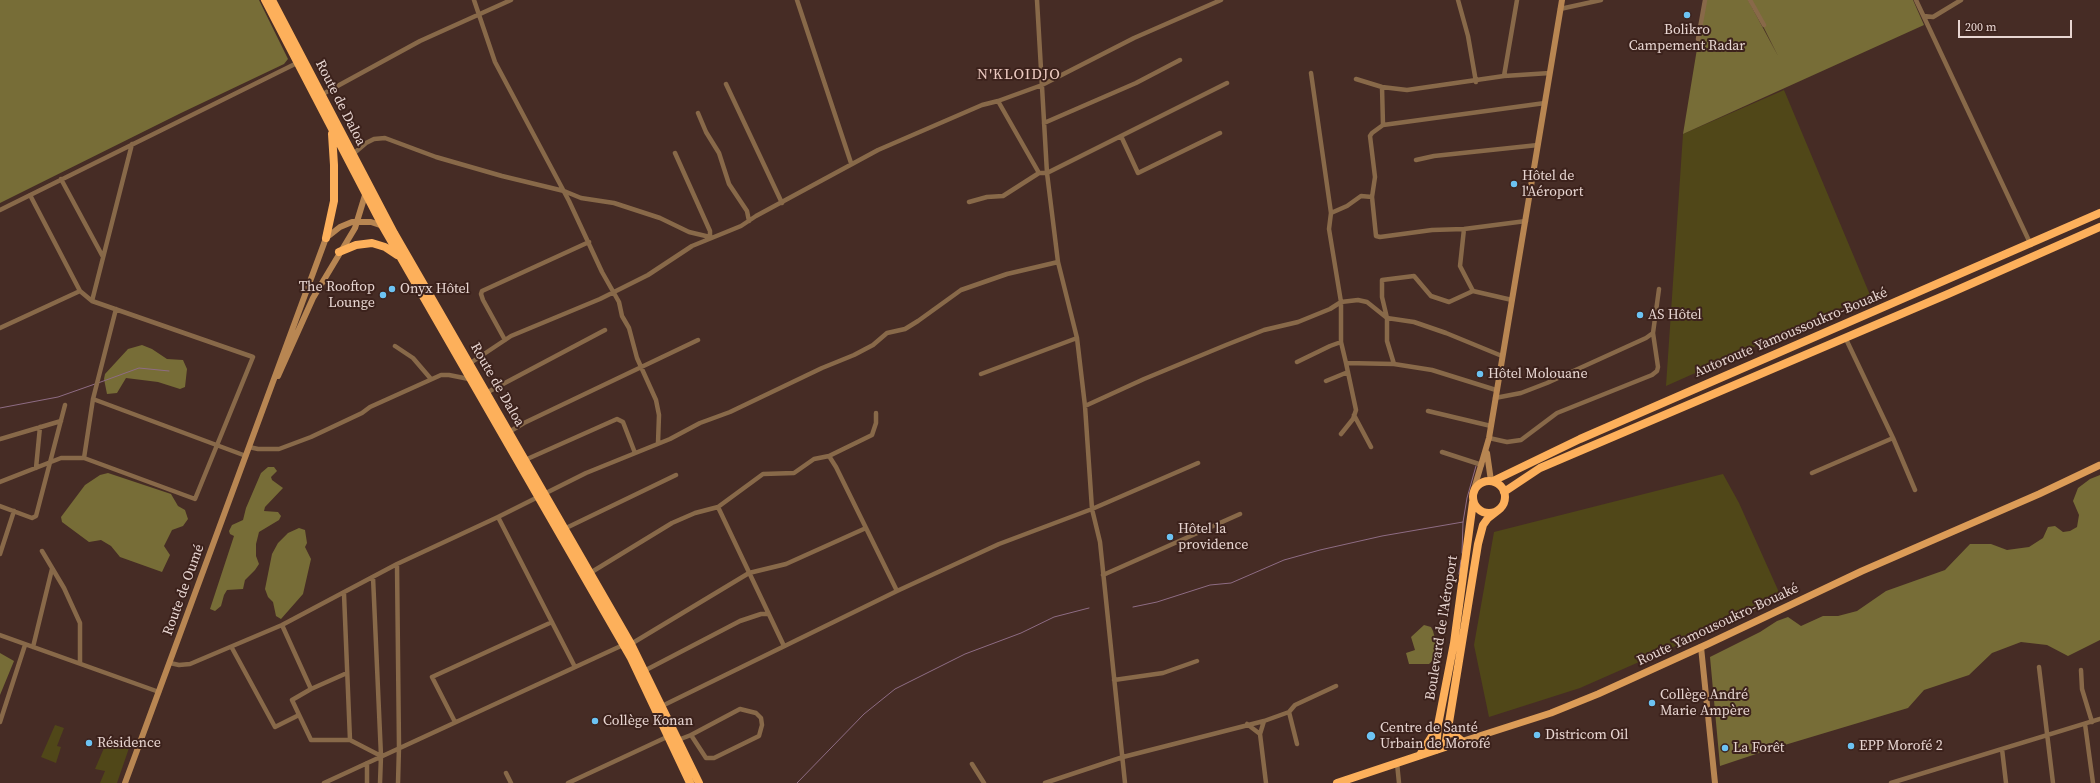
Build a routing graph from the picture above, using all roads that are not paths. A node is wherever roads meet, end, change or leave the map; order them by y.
1 (265, 0) edge
2 (272, 0) edge
3 (474, 0) edge
4 (511, 0) edge
5 (797, 0) edge
6 (1038, 0) edge
7 (1221, 0) edge
8 (1458, 0) edge
9 (1517, 0) edge
10 (1562, 0) edge
11 (1601, 0) edge
12 (1705, 0) edge
13 (1750, 0) edge
14 (1916, 0) edge
15 (1961, 0) edge
16 (1560, 9) junction
17 (480, 14) junction
18 (1924, 16) junction
19 (1764, 25) dead end
20 (1698, 39) dead end
21 (1180, 60) dead end
22 (296, 63) junction
23 (1311, 73) dead end
24 (1550, 73) junction
25 (1504, 76) junction
26 (1356, 79) dead end
27 (1476, 82) junction
28 (1228, 83) dead end
29 (726, 84) dead end
30 (1042, 84) junction
31 (1382, 87) junction
32 (321, 95) junction
33 (998, 101) junction
34 (1545, 103) junction
35 (698, 113) dead end
36 (1044, 123) junction
37 (1383, 125) junction
38 (331, 129) junction
39 (1220, 133) dead end
40 (1121, 136) junction
41 (132, 144) junction
42 (1538, 145) junction
43 (675, 153) dead end
44 (352, 155) junction
45 (1416, 160) dead end
46 (851, 163) junction
47 (1039, 173) junction
48 (1047, 173) junction
49 (61, 180) junction
50 (367, 183) junction
51 (564, 191) junction
52 (30, 195) junction
53 (365, 195) junction
54 (1372, 196) junction
55 (969, 202) dead end
56 (782, 203) junction
57 (0, 210) edge
58 (2100, 213) edge
59 (1331, 214) junction
60 (358, 221) junction
61 (749, 221) junction
62 (1526, 221) junction
63 (382, 225) junction
64 (2100, 227) edge
65 (1464, 229) junction
66 (394, 233) junction
67 (710, 237) junction
68 (326, 238) junction
69 (589, 242) junction
70 (2031, 245) junction
71 (339, 252) junction
72 (103, 257) junction
73 (401, 259) junction
74 (1058, 262) junction
75 (1659, 289) dead end
76 (80, 291) junction
77 (615, 291) junction
78 (1473, 291) junction
79 (1512, 300) junction
80 (92, 301) junction
81 (1341, 302) junction
82 (116, 309) junction
83 (1386, 318) junction
84 (0, 328) edge
85 (606, 330) dead end
86 (1653, 333) junction
87 (1845, 337) junction
88 (1077, 338) junction
89 (505, 340) junction
90 (698, 340) dead end
91 (1341, 342) junction
92 (395, 346) dead end
93 (1502, 356) junction
94 (1297, 362) dead end
95 (1346, 363) junction
96 (469, 364) junction
97 (1394, 364) junction
98 (642, 367) junction
99 (1348, 372) junction
100 (981, 374) dead end
101 (431, 379) junction
102 (469, 379) junction
103 (1326, 381) dead end
104 (1496, 390) junction
105 (486, 393) junction
106 (1495, 398) junction
107 (93, 399) junction
108 (265, 404) junction
109 (66, 405) dead end
110 (1085, 406) junction
111 (1428, 411) dead end
112 (876, 413) dead end
113 (1354, 415) junction
114 (61, 421) junction
115 (1491, 426) junction
116 (40, 427) junction
117 (509, 432) junction
118 (1342, 434) dead end
119 (1489, 438) junction
120 (1893, 438) junction
121 (0, 439) edge
122 (658, 443) junction
123 (218, 445) junction
124 (249, 447) junction
125 (1371, 447) dead end
126 (1487, 451) junction
127 (1442, 452) dead end
128 (635, 453) junction
129 (246, 456) junction
130 (829, 456) junction
131 (84, 458) junction
132 (525, 460) junction
133 (51, 462) junction
134 (1198, 463) dead end
135 (1482, 465) junction
136 (2100, 465) edge
137 (36, 468) junction
138 (1812, 473) dead end
139 (676, 475) dead end
140 (1492, 481) junction
141 (0, 482) edge
142 (1474, 489) junction
143 (1915, 490) dead end
144 (1504, 492) junction
145 (541, 496) junction
146 (1473, 502) junction
147 (0, 506) edge
148 (718, 506) junction
149 (1092, 509) junction
150 (14, 511) junction
151 (1498, 511) junction
152 (1240, 514) dead end
153 (498, 517) junction
154 (866, 528) junction
155 (564, 529) junction
156 (42, 551) dead end
157 (0, 554) edge
158 (397, 564) junction
159 (52, 569) junction
160 (590, 573) junction
161 (749, 573) junction
162 (1103, 575) junction
163 (373, 577) junction
164 (897, 590) junction
165 (344, 594) junction
166 (768, 614) junction
167 (552, 622) junction
168 (282, 625) junction
169 (0, 635) edge
170 (627, 644) junction
171 (25, 645) junction
172 (784, 646) junction
173 (33, 647) junction
174 (1701, 647) junction
175 (232, 648) junction
176 (1197, 661) dead end
177 (80, 663) junction
178 (170, 663) junction
179 (575, 667) junction
180 (2039, 667) dead end
181 (2081, 670) dead end
182 (644, 671) junction
183 (347, 674) junction
184 (1114, 680) junction
185 (1336, 686) dead end
186 (311, 689) junction
187 (159, 692) junction
188 (662, 706) junction
189 (1289, 712) junction
190 (299, 715) junction
191 (2100, 720) edge
192 (1264, 721) junction
193 (0, 722) edge
194 (455, 722) junction
195 (2092, 722) junction
196 (1247, 724) junction
197 (1448, 724) junction
198 (2085, 724) junction
199 (1438, 725) junction
200 (1260, 734) junction
201 (691, 735) junction
202 (2046, 735) junction
203 (668, 736) junction
204 (350, 740) junction
205 (678, 740) junction
206 (1462, 742) junction
207 (1297, 744) dead end
208 (399, 747) junction
209 (1440, 749) junction
210 (2002, 749) junction
211 (381, 756) junction
212 (1419, 756) junction
213 (1123, 757) junction
214 (367, 763) junction
215 (1397, 763) junction
216 (972, 764) dead end
217 (506, 773) dead end
218 (125, 783) edge
219 (324, 783) edge
220 (367, 783) edge
221 (380, 783) edge
222 (398, 783) edge
223 (511, 783) edge
224 (568, 783) edge
225 (690, 783) edge
226 (699, 783) edge
227 (984, 783) edge
228 (1045, 783) edge
229 (1126, 783) edge
230 (1266, 783) edge
231 (1337, 783) edge
232 (1399, 783) edge
233 (1716, 783) edge
234 (1891, 783) edge
235 (2006, 783) edge
236 (2053, 783) edge
237 (2092, 783) edge

1 - 22 highway, Route de Daloa
2 - 32 highway, Route de Daloa
3 - 17 street
4 - 17 street
5 - 46 street
6 - 30 street
7 - 30 street
8 - 27 street
9 - 25 street
10 - 16 main road
11 - 16 street
12 - 20 street
13 - 19 street
14 - 18 street
15 - 18 street
16 - 24 main road
17 - 32 street
17 - 51 street
18 - 70 street
21 - 36 street
22 - 38 highway, Route de Daloa
22 - 41 street
23 - 59 street
24 - 25 street
24 - 34 main road
25 - 27 street
26 - 31 street
27 - 31 street
28 - 40 street
29 - 56 street
30 - 33 street
30 - 36 street
31 - 37 street
32 - 44 highway, Route de Daloa
33 - 46 street
33 - 47 street
34 - 37 street
34 - 42 main road
35 - 61 street
36 - 48 street
37 - 54 street
38 - 53 highway, Route de Daloa
38 - 68 highway
39 - 40 street
40 - 48 street
41 - 49 street
41 - 72 street
42 - 45 street
42 - 62 main road
43 - 67 street
44 - 50 highway, Route de Daloa
44 - 51 street
46 - 56 street
47 - 48 street
47 - 55 street
48 - 74 street
49 - 52 street
49 - 72 street
50 - 53 main road
50 - 66 highway, Route de Daloa
51 - 67 street
51 - 69 street
52 - 57 street
52 - 76 street
53 - 60 main road
53 - 63 highway, Route de Daloa
54 - 59 street
54 - 65 street
56 - 61 street
58 - 70 highway, Autoroute Yamoussoukro-Bouaké
59 - 81 street
60 - 63 main road
60 - 68 main road
60 - 71 main road
61 - 67 street
62 - 65 street
62 - 79 main road
63 - 66 main road
63 - 73 highway, Route de Daloa
64 - 87 highway, Autoroute Yamoussoukro-Bouaké
65 - 78 street
66 - 96 highway, Route de Daloa
67 - 77 street
68 - 108 main road
69 - 77 street
69 - 89 street
70 - 140 highway, Autoroute Yamoussoukro-Bouaké
71 - 73 highway
71 - 108 main road
72 - 80 street
73 - 102 highway, Route de Daloa
74 - 88 street
74 - 122 street
75 - 86 street
76 - 80 street
76 - 84 street
77 - 89 street
77 - 98 street
78 - 79 street
78 - 83 street
79 - 93 main road
80 - 82 street
81 - 83 street
81 - 91 street
81 - 110 street
82 - 107 street
82 - 123 street
83 - 93 street
83 - 97 street
85 - 105 street
86 - 106 street
86 - 119 street
87 - 120 street
87 - 144 highway, Autoroute Yamoussoukro-Bouaké
88 - 100 street
88 - 110 street
89 - 96 street
90 - 98 street
91 - 94 street
91 - 95 street
92 - 101 street
93 - 104 main road
95 - 97 street
95 - 99 street
96 - 105 highway, Route de Daloa
97 - 104 street
98 - 117 street
98 - 122 street
99 - 103 street
99 - 113 street
101 - 102 street
101 - 124 street
102 - 145 highway, Route de Daloa
104 - 106 main road
105 - 117 highway, Route de Daloa
106 - 115 main road
107 - 123 street
107 - 131 street
108 - 124 main road, Route de Oumé
109 - 114 street
110 - 149 street
111 - 115 street
112 - 130 street
113 - 118 street
113 - 125 street
114 - 116 street
114 - 133 street
115 - 119 main road
116 - 121 street
116 - 137 street
117 - 132 highway, Route de Daloa
119 - 126 main road
120 - 138 street
120 - 143 street
122 - 128 street
123 - 129 street
123 - 131 street
124 - 129 main road, Route de Oumé
126 - 135 main road
126 - 140 main road
127 - 135 street
128 - 132 street
128 - 145 street
129 - 178 main road, Route de Oumé
130 - 148 street
130 - 154 street
131 - 133 street
132 - 145 highway, Route de Daloa
133 - 137 street
133 - 150 street
134 - 149 street
135 - 142 main road
136 - 174 main road, Route Yamousoukro-Bouaké
137 - 141 street
139 - 155 street
140 - 142 highway
140 - 144 highway
142 - 146 highway
144 - 151 highway
145 - 153 street
145 - 155 highway, Route de Daloa
145 - 170 highway, Route de Daloa
146 - 151 highway
146 - 199 highway, Boulevard de l'Aéroport
147 - 150 street
148 - 160 street
148 - 161 street
149 - 162 street
149 - 164 street
150 - 157 street
151 - 197 highway, Boulevard de l'Aéroport
152 - 162 street
153 - 158 street
153 - 167 street
154 - 161 street
154 - 164 street
155 - 160 highway, Route de Daloa
156 - 159 street
158 - 163 street
158 - 208 street
159 - 173 street
159 - 177 street
160 - 170 highway, Route de Daloa
161 - 166 street
161 - 170 street
162 - 184 street
163 - 165 street
163 - 211 street
164 - 172 street
165 - 168 street
165 - 183 street
166 - 172 street
166 - 182 street
167 - 179 street
167 - 194 street
168 - 175 street
168 - 186 street
169 - 171 street
170 - 179 street
170 - 182 highway, Route de Daloa
170 - 203 highway, Route de Daloa
171 - 173 street
171 - 193 street
172 - 188 street
173 - 177 street
174 - 206 main road, Route Yamousoukro-Bouaké
174 - 233 main road
175 - 178 street
175 - 190 street
176 - 184 street
177 - 187 street
178 - 187 main road, Route de Oumé
179 - 194 street
180 - 202 street
181 - 195 street
182 - 188 highway, Route de Daloa
183 - 186 street
183 - 204 street
184 - 213 street
185 - 189 street
186 - 190 street
187 - 218 main road, Route de Oumé
188 - 205 highway, Route de Daloa
189 - 192 street
189 - 207 street
190 - 204 street
191 - 195 street
192 - 196 street
192 - 200 street
194 - 208 street
195 - 198 street
196 - 200 street
196 - 213 street
197 - 206 highway
197 - 209 highway, Boulevard de l'Aéroport
198 - 202 street
198 - 237 street
199 - 209 highway, Boulevard de l'Aéroport
199 - 212 highway
200 - 230 street
201 - 201 street
201 - 205 street
202 - 210 street
202 - 236 street
203 - 224 street
203 - 225 highway, Route de Daloa
204 - 211 street
205 - 226 highway, Route de Daloa
206 - 209 main road, Route Yamousoukro-Bouaké
208 - 211 street
208 - 222 street
209 - 212 highway, Route Yamousoukro-Bouaké
210 - 234 street
210 - 235 street
211 - 214 street
211 - 221 street
212 - 215 highway, Route Yamousoukro-Bouaké
213 - 228 street
213 - 229 street
214 - 219 street
214 - 220 street
215 - 231 highway, Route Yamousoukro-Bouaké
215 - 232 street
216 - 227 street
217 - 223 street

